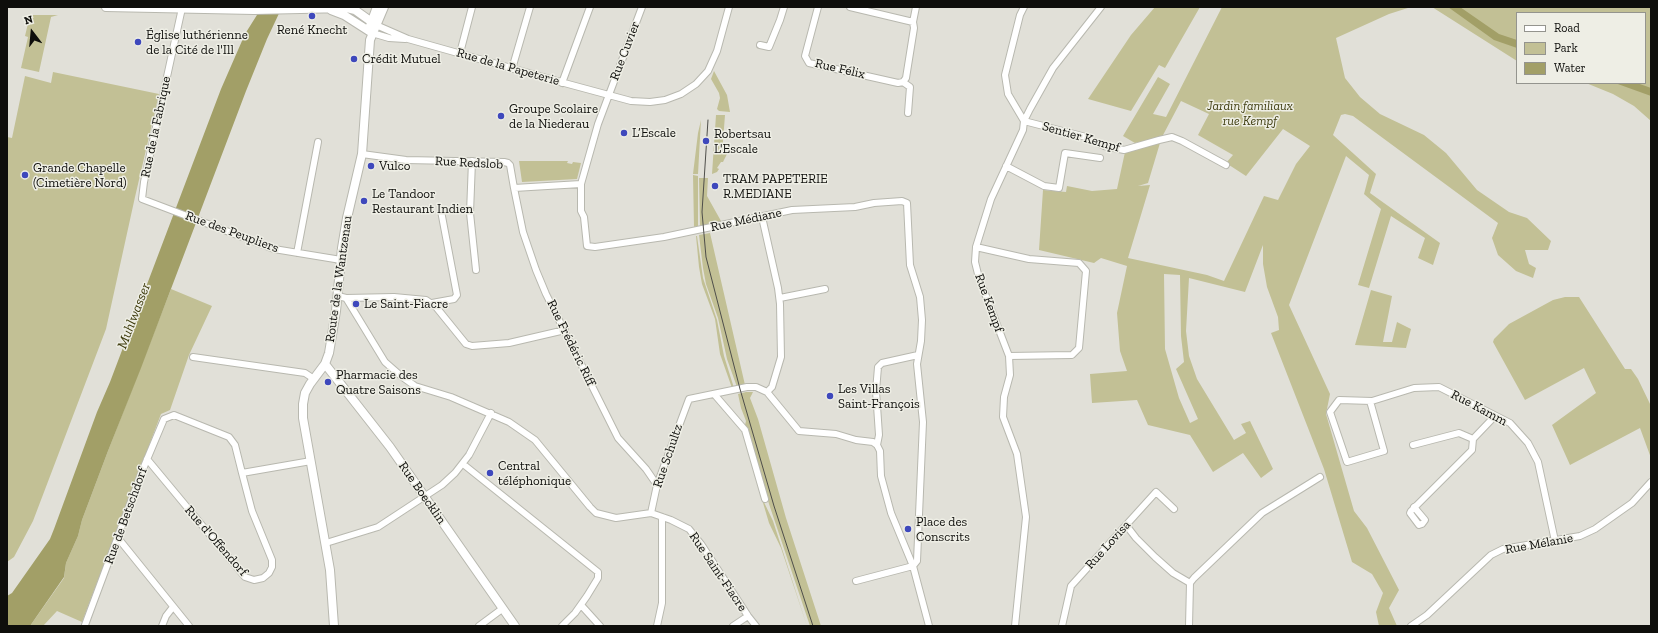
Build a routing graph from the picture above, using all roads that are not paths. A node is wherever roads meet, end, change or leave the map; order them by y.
1 (106, 7) edge
2 (351, 7) edge
3 (377, 7) edge
4 (384, 7) edge
5 (472, 7) edge
6 (530, 7) edge
7 (590, 7) edge
8 (642, 7) edge
9 (729, 7) edge
10 (784, 7) edge
11 (818, 7) edge
12 (850, 7) edge
13 (916, 7) edge
14 (1024, 7) edge
15 (1101, 7) edge
16 (182, 8) junction
17 (212, 8) edge
18 (318, 8) junction
19 (912, 22) junction
20 (372, 28) junction
21 (370, 44) junction
22 (760, 45) dead end
23 (460, 53) junction
24 (512, 69) junction
25 (562, 82) junction
26 (903, 82) junction
27 (609, 95) junction
28 (908, 113) dead end
29 (1024, 121) junction
30 (318, 142) dead end
31 (362, 154) junction
32 (1100, 158) dead end
33 (472, 162) junction
34 (1226, 165) dead end
35 (1006, 166) junction
36 (581, 184) junction
37 (514, 188) junction
38 (1059, 188) junction
39 (1066, 188) dead end
40 (142, 199) joint
41 (441, 211) dead end
42 (762, 217) junction
43 (587, 246) joint
44 (976, 247) junction
45 (297, 253) junction
46 (341, 260) junction
47 (476, 270) dead end
48 (825, 289) dead end
49 (342, 297) junction
50 (780, 298) junction
51 (432, 303) junction
52 (565, 330) junction
53 (918, 355) junction
54 (1009, 356) junction
55 (193, 357) dead end
56 (325, 364) junction
57 (314, 379) junction
58 (767, 392) junction
59 (714, 394) junction
60 (1370, 401) junction
61 (491, 414) junction
62 (1496, 416) junction
63 (1473, 439) junction
64 (1413, 444) dead end
65 (877, 445) junction
66 (147, 459) junction
67 (311, 461) junction
68 (463, 464) junction
69 (242, 473) junction
70 (1320, 477) dead end
71 (1651, 482) edge
72 (657, 485) junction
73 (425, 497) junction
74 (765, 499) dead end
75 (1414, 507) dead end
76 (1174, 509) dead end
77 (651, 514) junction
78 (662, 517) junction
79 (1126, 525) junction
80 (118, 538) junction
81 (1555, 541) junction
82 (326, 543) junction
83 (913, 566) junction
84 (856, 581) dead end
85 (1190, 583) junction
86 (581, 604) junction
87 (173, 607) junction
88 (502, 609) junction
89 (748, 616) junction
90 (85, 624) dead end
91 (162, 626) edge
92 (189, 626) edge
93 (334, 626) edge
94 (479, 626) edge
95 (514, 626) edge
96 (562, 626) edge
97 (600, 626) edge
98 (657, 626) edge
99 (733, 626) edge
100 (756, 626) edge
101 (929, 626) edge
102 (1015, 626) edge
103 (1062, 626) edge
104 (1189, 626) edge
105 (1412, 626) edge

1 - 16 main road
2 - 18 main road
2 - 20 main road
3 - 20 main road, Route de la Wantzenau
4 - 20 main road, Route de la Wantzenau
5 - 23 street
6 - 24 street
7 - 25 street
8 - 27 street, Rue Cuvier
9 - 27 street, Rue de la Papeterie
10 - 22 street
11 - 26 street, Rue Félix
12 - 19 street
13 - 19 street
14 - 29 street
15 - 29 street, Rue Kempf
16 - 17 main road
16 - 40 street, Rue de la Fabrique
17 - 18 main road
18 - 20 main road
19 - 26 street
20 - 21 main road
20 - 21 main road, Route de la Wantzenau
20 - 23 street, Rue de la Papeterie
21 - 31 main road, Route de la Wantzenau
23 - 24 street, Rue de la Papeterie
24 - 25 street, Rue de la Papeterie
25 - 27 street, Rue de la Papeterie
26 - 28 street
27 - 36 street, Rue Cuvier
29 - 34 street, Sentier Kempf
29 - 35 street, Rue Kempf
30 - 45 street
31 - 33 street, Rue Redslob
31 - 46 main road, Route de la Wantzenau
32 - 38 street, Sentier Kempf
33 - 37 street, Rue Redslob
33 - 47 street
35 - 38 street
35 - 44 street, Rue Kempf
36 - 37 street, Rue Redslob
36 - 43 street, Rue Cuvier
37 - 52 street, Rue Frédéric Riff
38 - 39 street
40 - 45 street, Rue des Peupliers
41 - 51 street
42 - 43 street, Rue Médiane
42 - 50 street
42 - 53 street, Rue Médiane
44 - 54 street, Rue Kempf
44 - 54 street
45 - 46 street, Rue des Peupliers
46 - 49 main road, Route de la Wantzenau
48 - 50 street
49 - 51 street
49 - 56 main road, Route de la Wantzenau
49 - 61 street, Rue Saint-Fiacre
50 - 58 street
51 - 52 street
52 - 72 street, Rue Frédéric Riff
53 - 65 street
53 - 83 street
54 - 102 street, Rue Kempf
55 - 57 street
56 - 57 main road, Route de la Wantzenau
56 - 73 main road, Rue Boecklin
57 - 67 main road, Route de la Wantzenau
58 - 59 street
58 - 65 street
59 - 72 street, Rue Schultz
59 - 74 street
60 - 60 street, Rue Kamm
60 - 62 street, Rue Kamm
61 - 68 street
61 - 77 street, Rue Saint-Fiacre
62 - 63 street
62 - 81 street, Rue Kamm
63 - 64 street
63 - 75 street
65 - 83 street
66 - 69 street, Rue de Betschdorf
66 - 69 street, Rue d'Offendorf
66 - 80 street, Rue de Betschdorf
67 - 69 street
67 - 82 main road, Route de la Wantzenau
68 - 73 street
68 - 86 street
70 - 85 street
71 - 81 street, Rue Mélanie
72 - 77 street, Rue Schultz
73 - 82 street
73 - 88 main road, Rue Boecklin
76 - 79 street, Rue Lovisa
77 - 78 street, Rue Saint-Fiacre
78 - 89 street, Rue Saint-Fiacre
78 - 98 street
79 - 85 street
79 - 103 street, Rue Lovisa
80 - 87 street
80 - 90 street, Rue de Betschdorf
81 - 105 street, Rue Mélanie
82 - 93 main road, Route de la Wantzenau
83 - 84 street
83 - 101 street
85 - 104 street
86 - 96 street
86 - 97 street
87 - 91 street
87 - 92 street
88 - 94 street
88 - 95 main road, Rue Boecklin
89 - 99 street
89 - 100 street, Rue Saint-Fiacre

